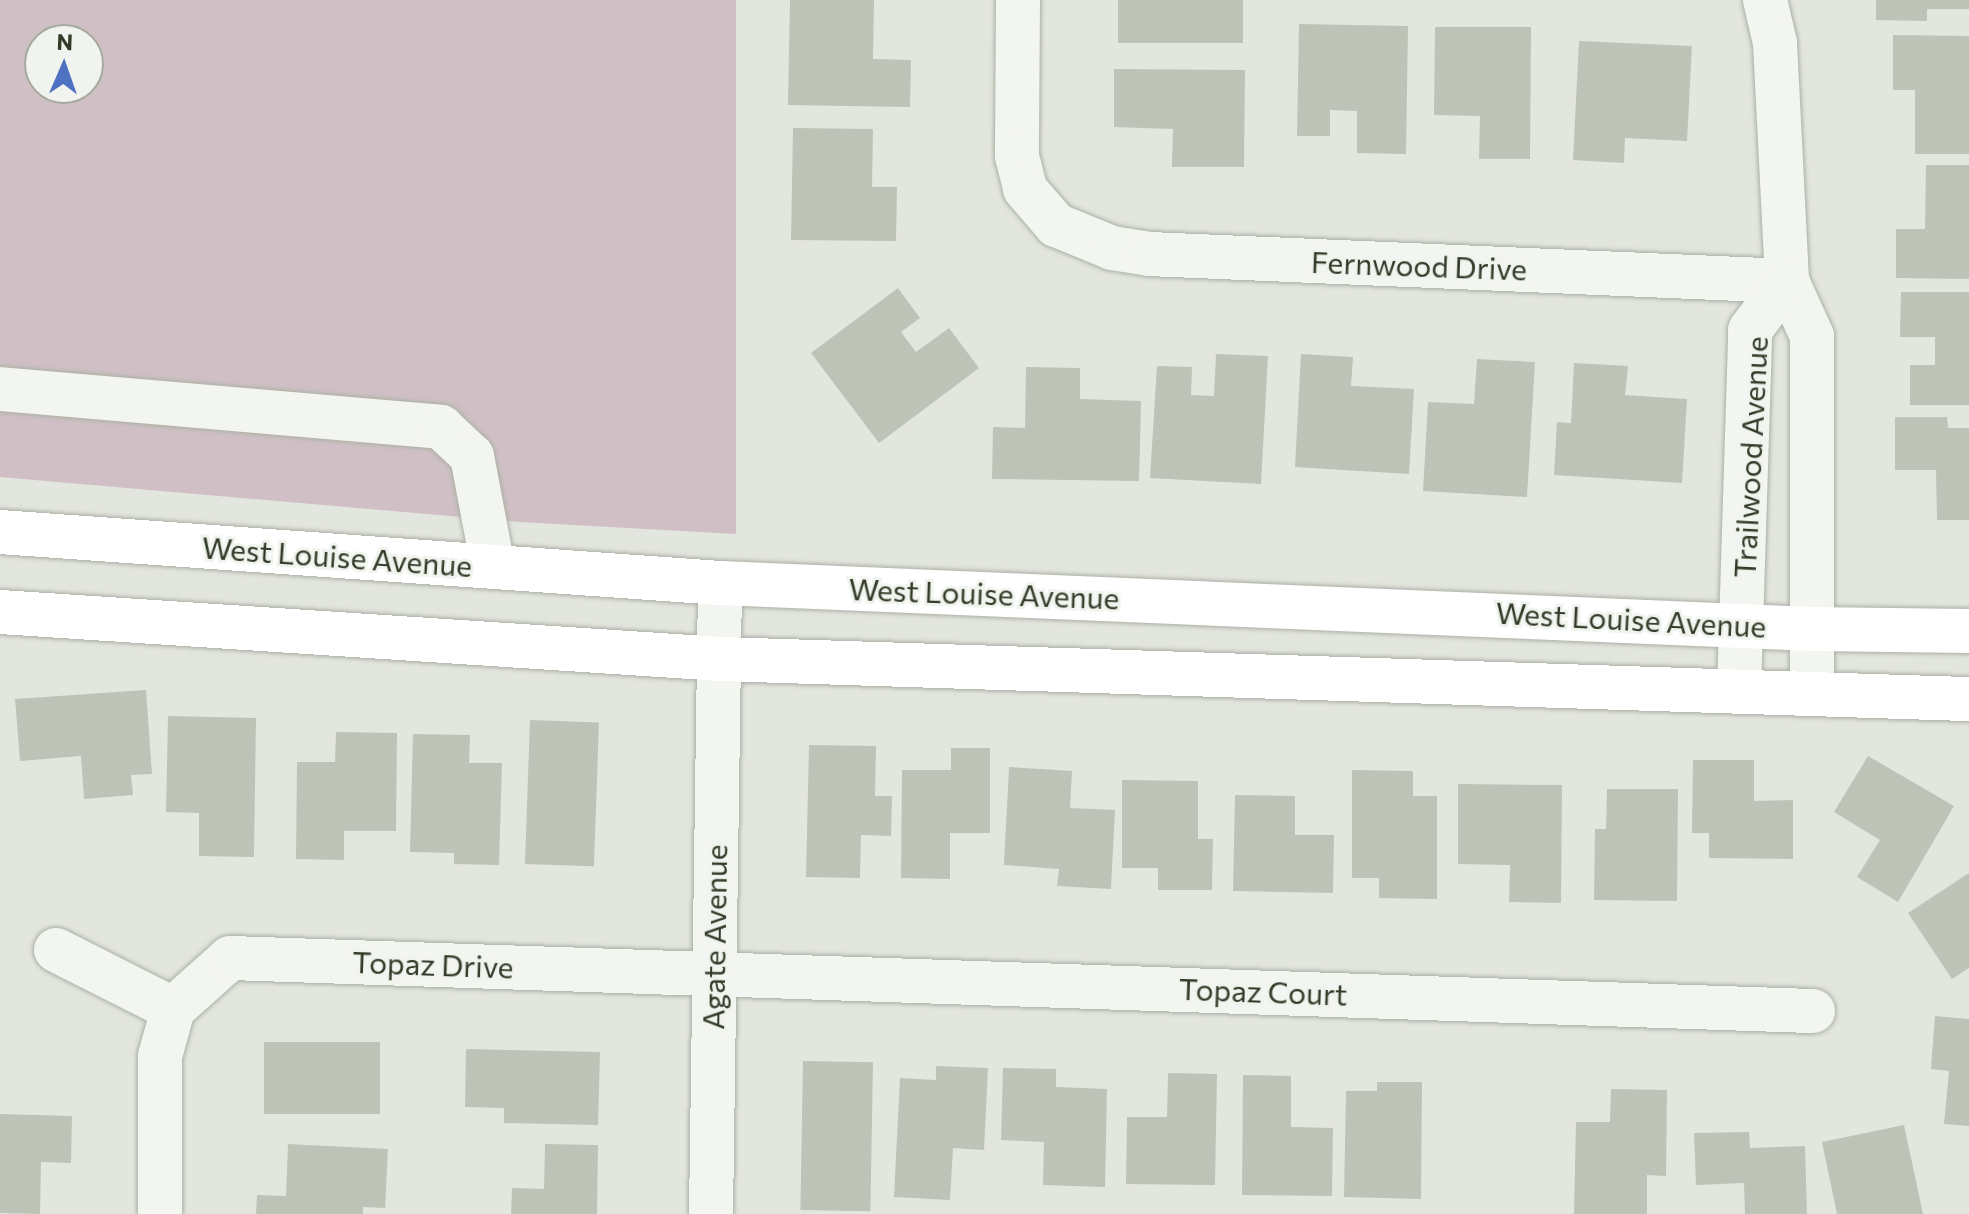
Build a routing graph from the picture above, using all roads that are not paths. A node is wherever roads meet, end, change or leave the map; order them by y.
1 (1018, 0) edge
2 (1765, 0) edge
3 (1787, 281) junction
4 (0, 389) edge
5 (0, 532) edge
6 (493, 567) junction
7 (720, 583) junction
8 (0, 612) edge
9 (1742, 623) junction
10 (1812, 629) junction
11 (1969, 631) edge
12 (721, 659) junction
13 (1739, 690) junction
14 (1812, 693) junction
15 (1969, 699) edge
16 (56, 950) dead end
17 (712, 972) junction
18 (173, 1009) junction
19 (1813, 1011) dead end
20 (160, 1214) edge
21 (711, 1214) edge

1 - 3 street, Fernwood Drive
2 - 3 street, Trailwood Avenue
3 - 9 street, Trailwood Avenue
3 - 10 street, Trailwood Avenue
4 - 6 street
5 - 6 main road, West Louise Avenue
6 - 7 main road, West Louise Avenue
7 - 9 main road, West Louise Avenue
7 - 12 street, Agate Avenue
8 - 12 main road
9 - 10 main road, West Louise Avenue
9 - 13 street, Trailwood Avenue
10 - 11 main road, West Louise Avenue
10 - 14 street, Trailwood Avenue
12 - 13 main road
12 - 17 street, Agate Avenue
13 - 14 main road
14 - 15 main road
16 - 18 street
17 - 18 street, Topaz Drive
17 - 19 street, Topaz Court
17 - 21 street, Agate Avenue
18 - 20 street

